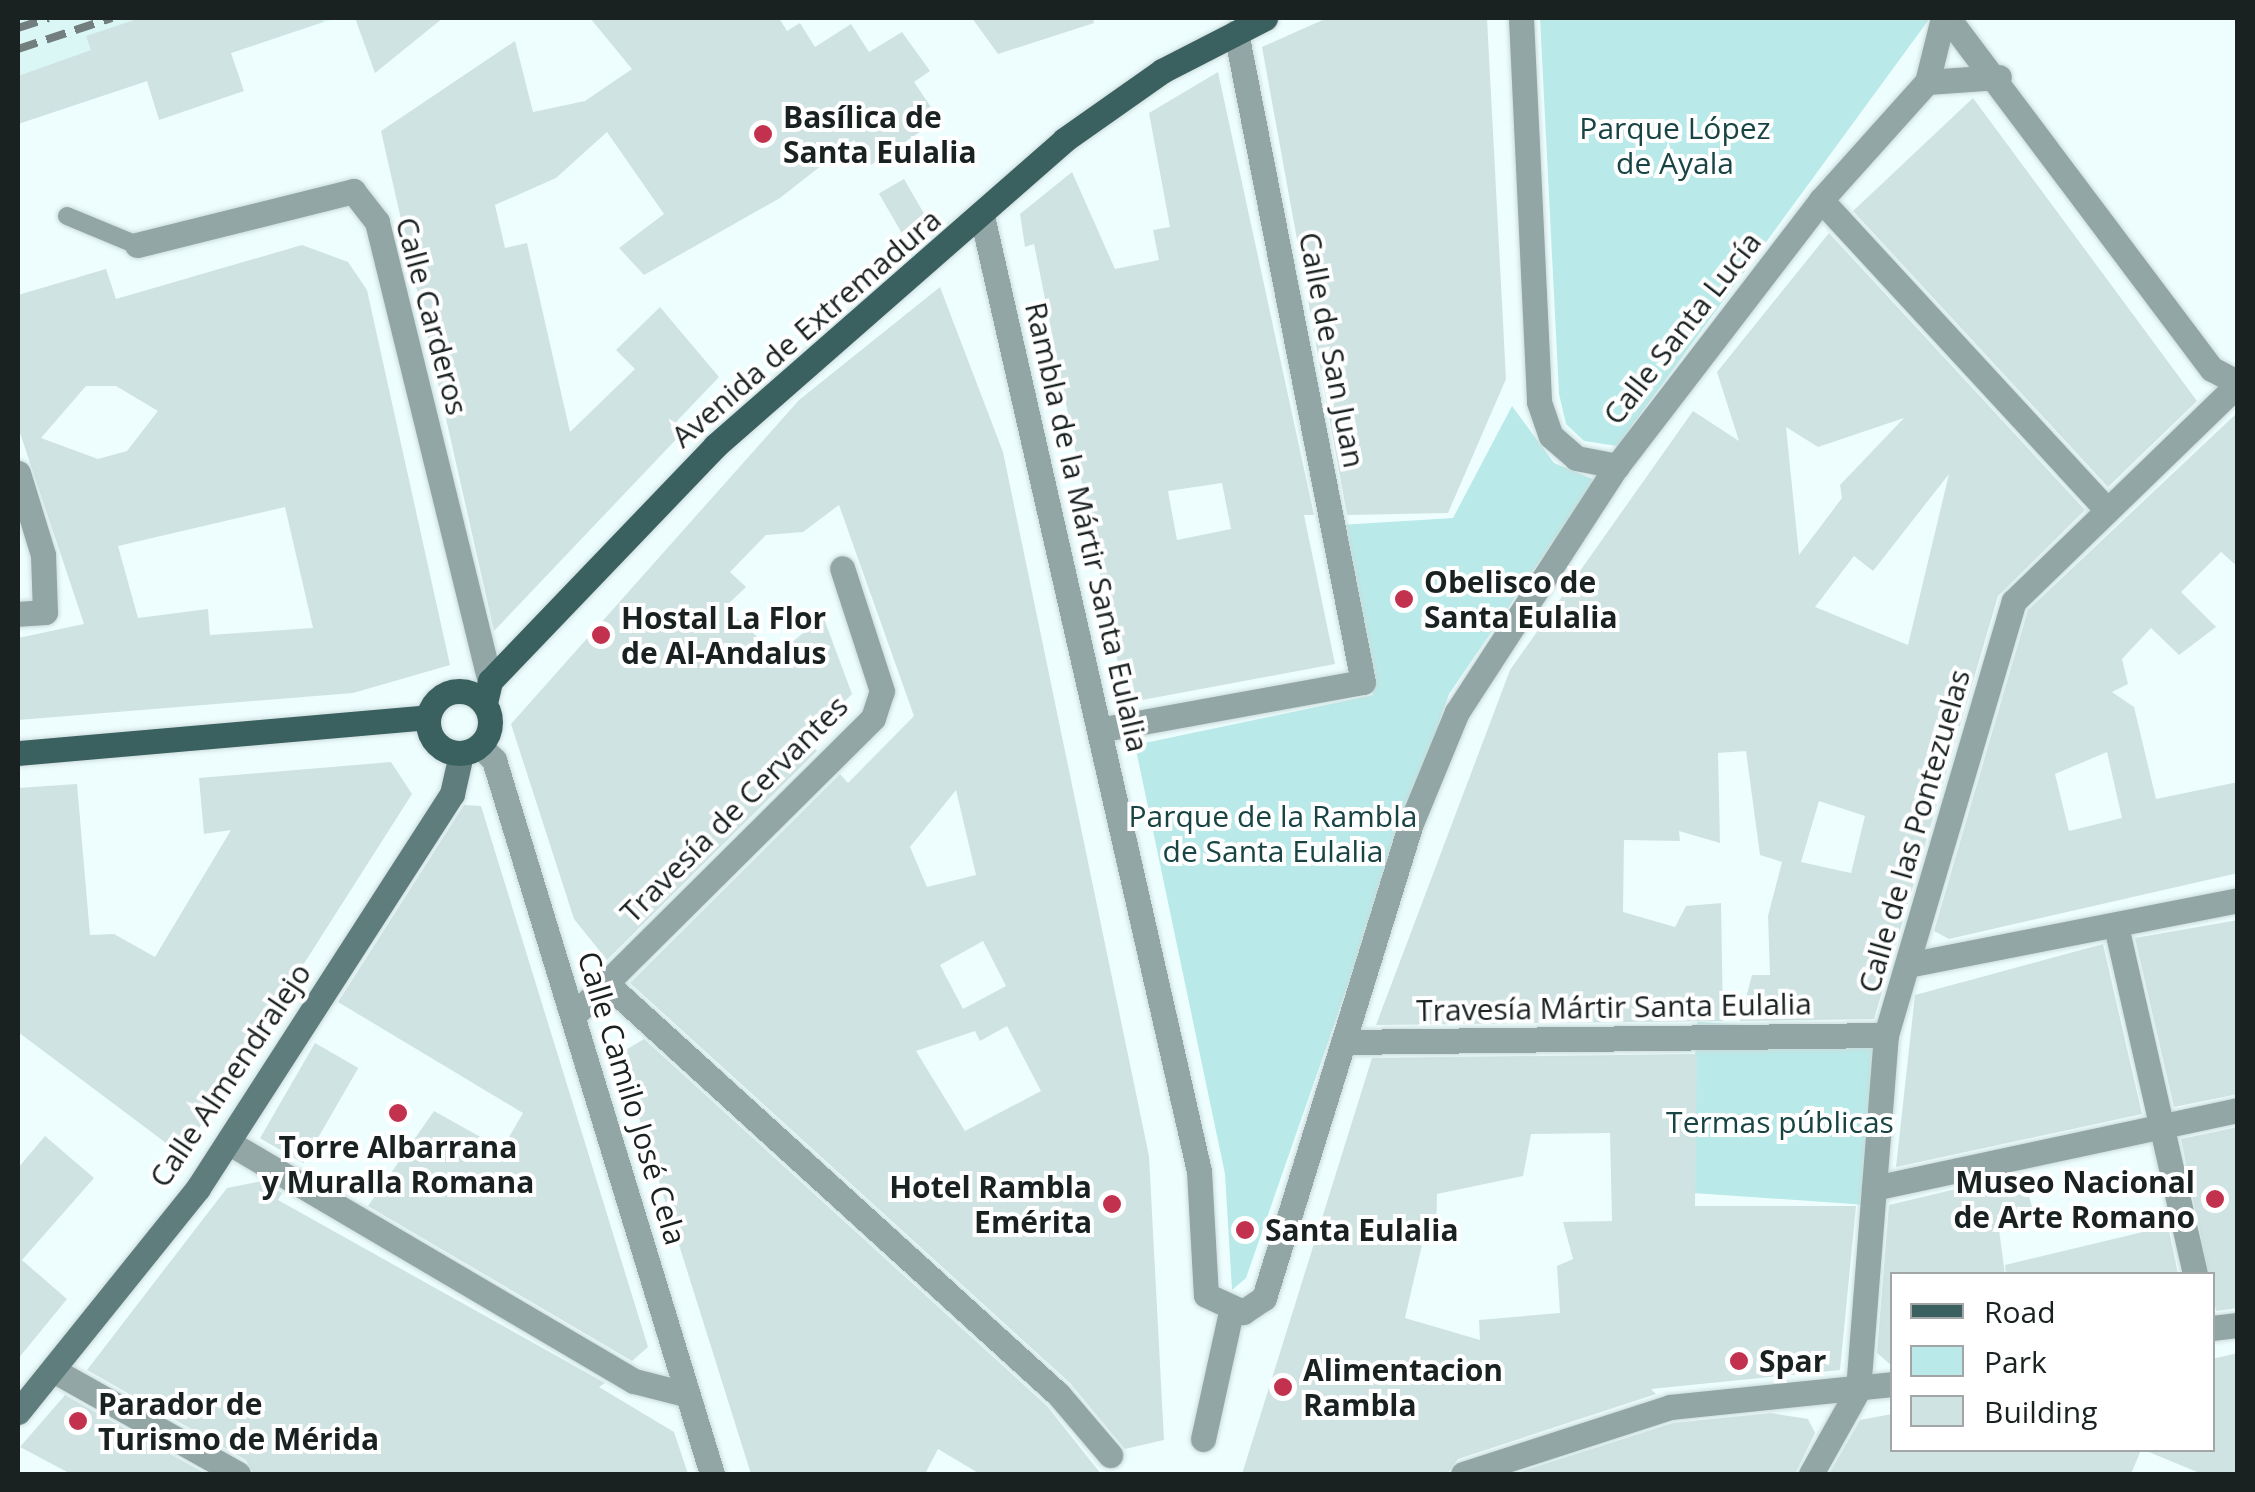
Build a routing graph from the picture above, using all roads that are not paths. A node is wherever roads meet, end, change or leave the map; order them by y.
1 (1266, 18) edge
2 (1521, 18) edge
3 (1946, 18) edge
4 (1236, 32) junction
5 (2000, 77) junction
6 (1928, 82) junction
7 (1822, 200) junction
8 (67, 216) dead end
9 (982, 216) junction
10 (137, 246) joint
11 (2238, 384) edge
12 (1616, 466) junction
13 (18, 474) edge
14 (2105, 508) junction
15 (842, 568) dead end
16 (18, 614) edge
17 (1363, 682) joint
18 (487, 692) junction
19 (427, 717) junction
20 (1104, 729) junction
21 (470, 750) junction
22 (18, 753) edge
23 (2238, 900) edge
24 (2116, 926) junction
25 (1912, 964) junction
26 (607, 984) junction
27 (574, 1015) junction
28 (1886, 1035) junction
29 (1343, 1042) junction
30 (2238, 1110) edge
31 (2164, 1127) junction
32 (228, 1142) junction
33 (1874, 1188) junction
34 (2195, 1272) edge
35 (1231, 1312) junction
36 (53, 1370) junction
37 (1890, 1384) edge
38 (1858, 1390) junction
39 (685, 1394) junction
40 (18, 1412) edge
41 (1203, 1438) dead end
42 (1110, 1455) dead end
43 (238, 1474) edge
44 (712, 1474) edge
45 (1463, 1474) edge
46 (1810, 1474) edge

1 - 4 main road, Avenida de Extremadura
2 - 12 street, Calle Santa Lucía
3 - 5 street
3 - 6 street, Calle Santa Lucía
4 - 9 main road, Avenida de Extremadura
4 - 17 street, Calle de San Juan
5 - 6 street
5 - 11 street
6 - 7 street, Calle Santa Lucía
7 - 12 street, Calle Santa Lucía
7 - 14 street
8 - 10 lane
9 - 18 main road, Avenida de Extremadura
9 - 20 street, Rambla de la Mártir Santa Eulalia
10 - 18 street, Calle Carderos
11 - 14 street, Calle de las Pontezuelas
12 - 29 street
13 - 16 street
14 - 25 street, Calle de las Pontezuelas
15 - 26 street, Travesía de Cervantes
17 - 20 street, Rambla de la Mártir Santa Eulalia
18 - 19 main road
18 - 21 main road
19 - 21 main road
19 - 22 main road
20 - 35 street, Rambla de la Mártir Santa Eulalia
21 - 27 street, Calle Camilo José Cela
21 - 32 main road, Calle Almendralejo
23 - 24 street
24 - 25 street
24 - 31 street
25 - 28 street, Calle de las Pontezuelas
26 - 27 street, Travesía de Cervantes
26 - 42 street
27 - 39 street, Calle Camilo José Cela
28 - 29 street, Travesía Mártir Santa Eulalia
28 - 33 street, Calle de las Pontezuelas
29 - 35 street
30 - 31 street
31 - 33 street
31 - 34 street
32 - 36 main road, Calle Almendralejo
32 - 39 street
33 - 38 street, Calle de las Pontezuelas
35 - 41 street
36 - 40 main road, Calle Almendralejo
36 - 43 street
37 - 38 street
38 - 45 street
38 - 46 street
39 - 44 street, Calle Camilo José Cela

